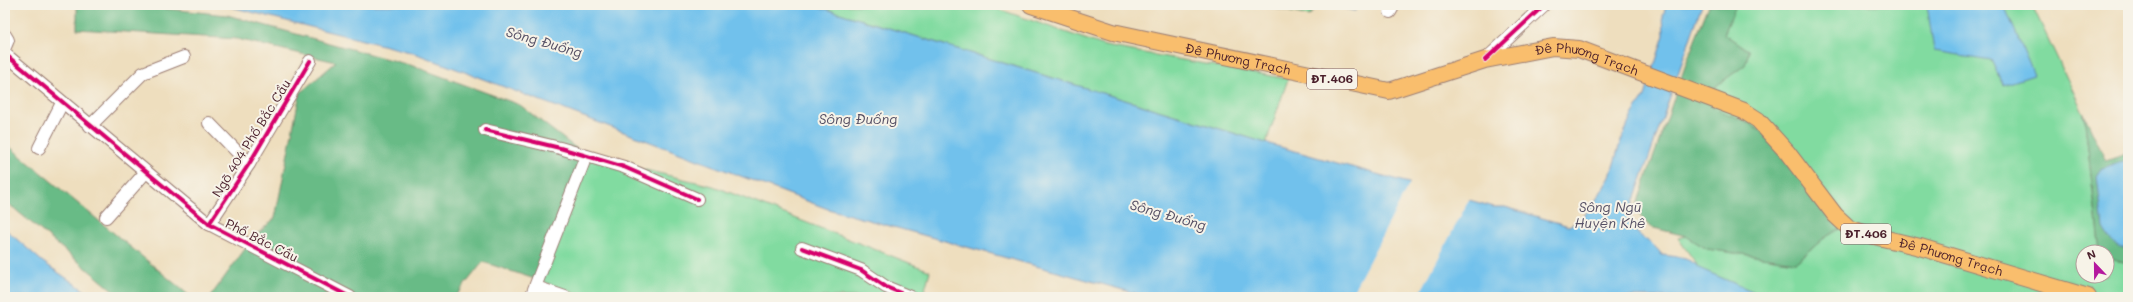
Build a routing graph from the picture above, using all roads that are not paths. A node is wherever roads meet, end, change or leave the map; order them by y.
1 (1031, 5) edge
2 (1544, 5) edge
3 (5, 35) edge
4 (5, 47) edge
5 (5, 54) edge
6 (184, 57) dead end
7 (1484, 60) junction
8 (310, 61) dead end
9 (62, 103) junction
10 (209, 124) dead end
11 (90, 126) junction
12 (485, 130) dead end
13 (39, 148) dead end
14 (586, 156) junction
15 (249, 164) junction
16 (145, 173) junction
17 (697, 199) dead end
18 (106, 217) dead end
19 (209, 224) junction
20 (802, 248) dead end
21 (534, 292) edge
22 (350, 297) edge
23 (565, 297) edge
24 (910, 297) edge
25 (2088, 297) edge

1 - 7 main road, Đê Phương Trạch / ĐT.406
2 - 7 street
3 - 4 street
5 - 9 street, Phố Bắc Cầu
6 - 11 street
7 - 25 main road, Đê Phương Trạch / ĐT.406
8 - 15 street, Ngõ 404 Phố Bắc Cầu
9 - 11 street, Phố Bắc Cầu
9 - 13 street
10 - 15 street
11 - 16 street, Phố Bắc Cầu
12 - 14 street
14 - 17 street
14 - 21 street
15 - 19 street, Ngõ 404 Phố Bắc Cầu
16 - 18 street
16 - 19 street, Phố Bắc Cầu
19 - 22 street, Phố Bắc Cầu
20 - 24 street
21 - 23 street

